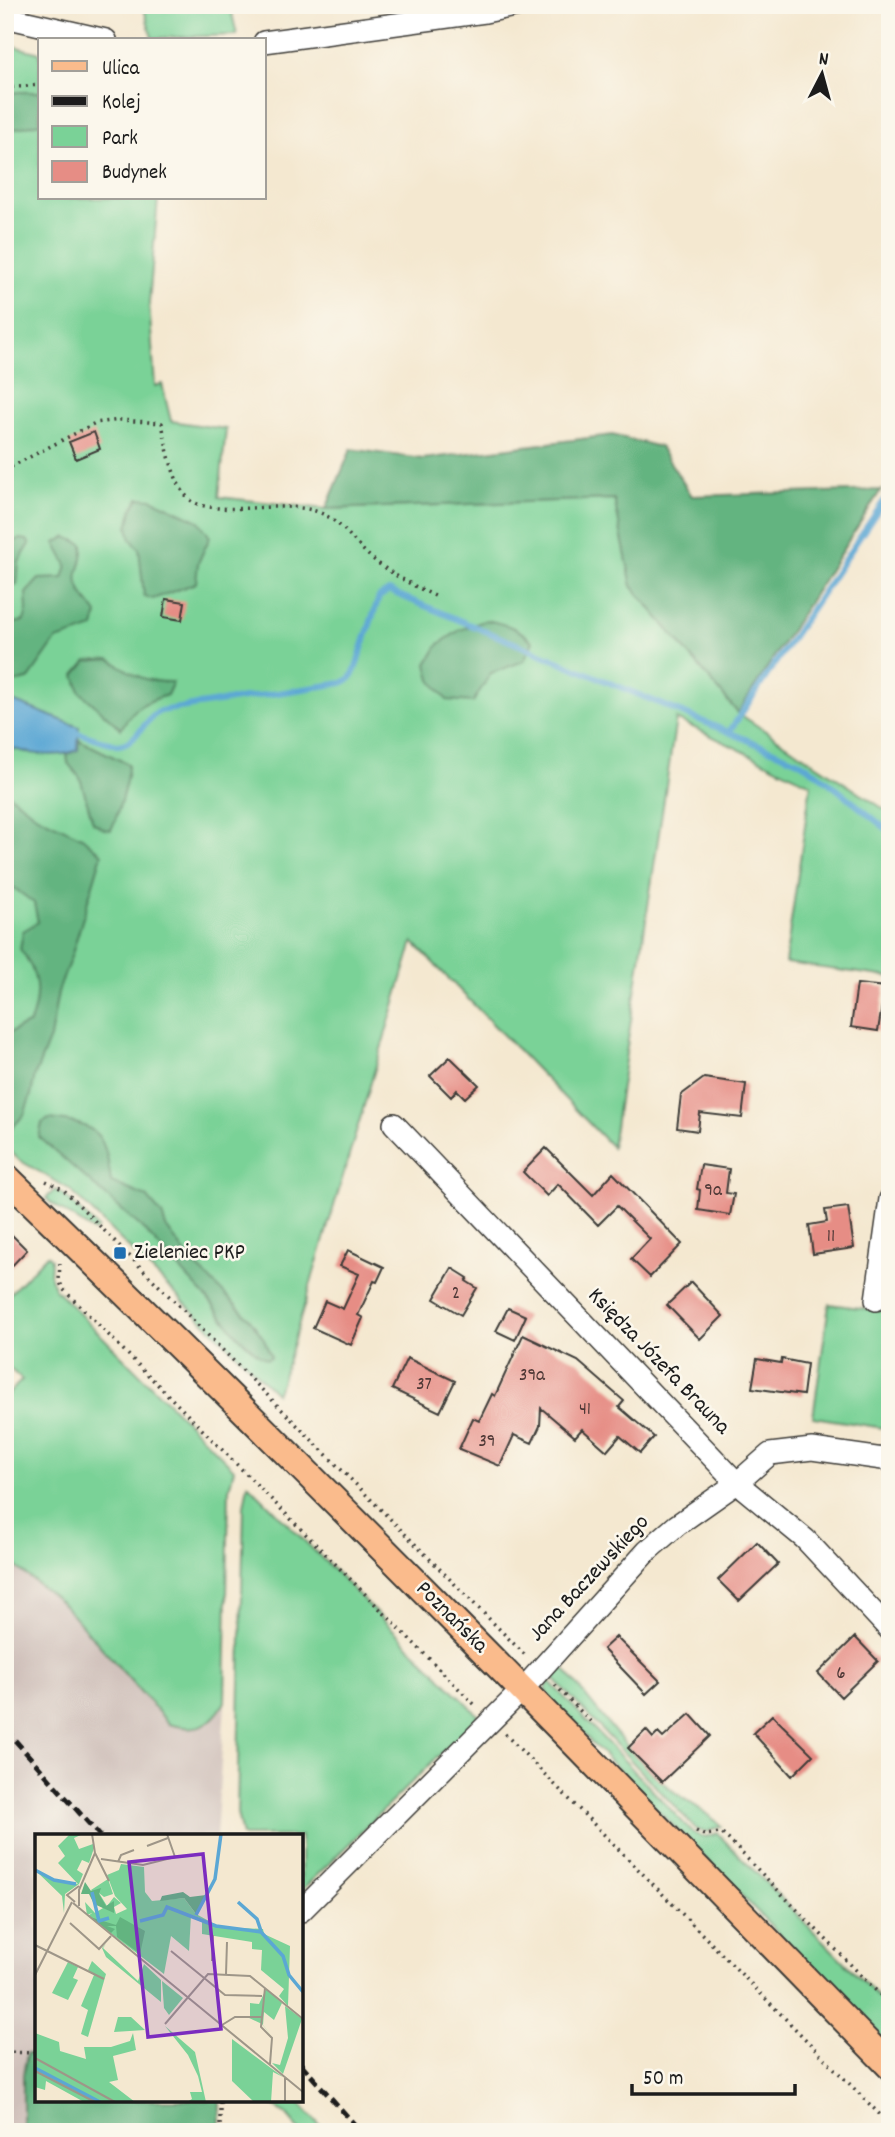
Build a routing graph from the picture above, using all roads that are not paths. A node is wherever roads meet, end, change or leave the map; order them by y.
1 (519, 5) edge
2 (5, 17) edge
3 (97, 38) edge
4 (266, 42) edge
5 (394, 1124) dead end
6 (5, 1176) edge
7 (890, 1199) edge
8 (876, 1300) dead end
9 (890, 1460) edge
10 (737, 1483) junction
11 (890, 1630) edge
12 (532, 1680) junction
13 (303, 1909) edge
14 (890, 2066) edge

1 - 4 street
2 - 3 street
5 - 10 street, Księdza Józefa Brauna
6 - 12 main road, Poznańska
7 - 8 street
9 - 10 street, Jana Baczewskiego
10 - 11 street, Księdza Józefa Brauna
10 - 12 street, Jana Baczewskiego
12 - 13 street, Jana Baczewskiego
12 - 14 main road, Poznańska

